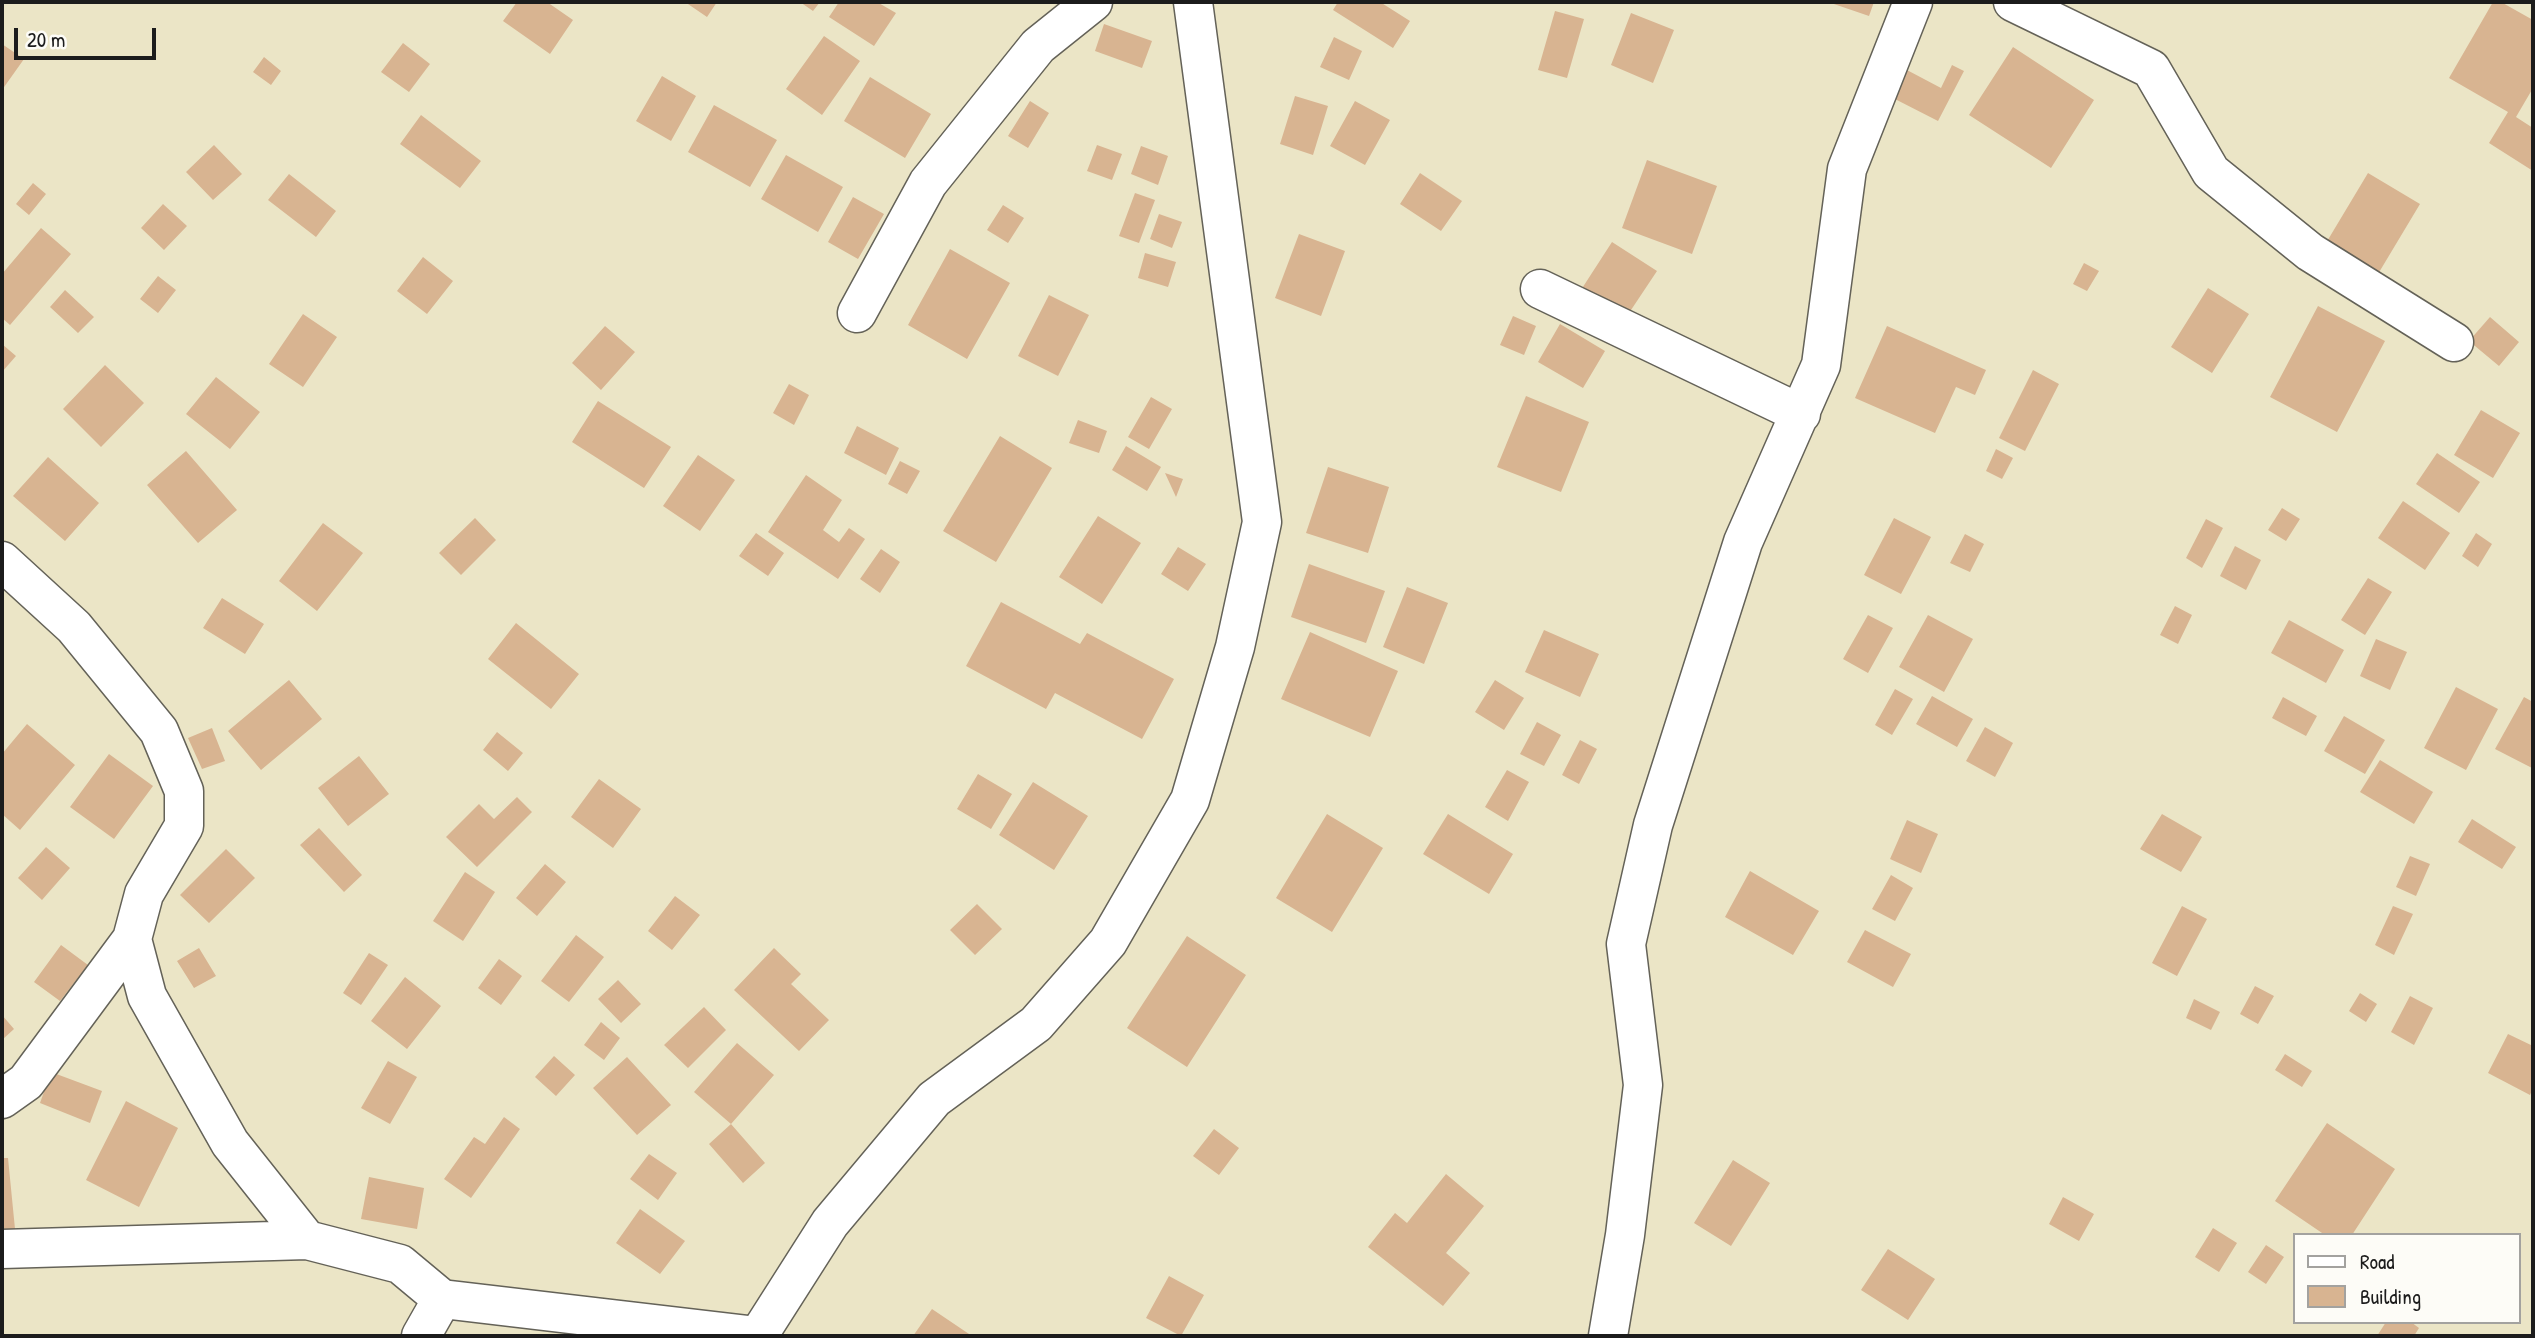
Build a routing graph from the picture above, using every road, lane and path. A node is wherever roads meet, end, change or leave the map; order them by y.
1 (1093, 2) edge
2 (1192, 2) edge
3 (1913, 2) edge
4 (2013, 2) edge
5 (1540, 289) dead end
6 (857, 313) dead end
7 (2454, 342) dead end
8 (1801, 414) junction
9 (2, 561) edge
10 (132, 939) junction
11 (2, 1099) edge
12 (307, 1240) junction
13 (2, 1249) edge
14 (442, 1299) junction
15 (421, 1336) edge
16 (758, 1336) edge
17 (1608, 1336) edge

1 - 6 street
2 - 16 street
3 - 8 street
4 - 7 street
5 - 8 street
8 - 17 street
9 - 10 street
10 - 11 street
10 - 12 street
12 - 13 street
12 - 14 street
14 - 15 street
14 - 16 street

